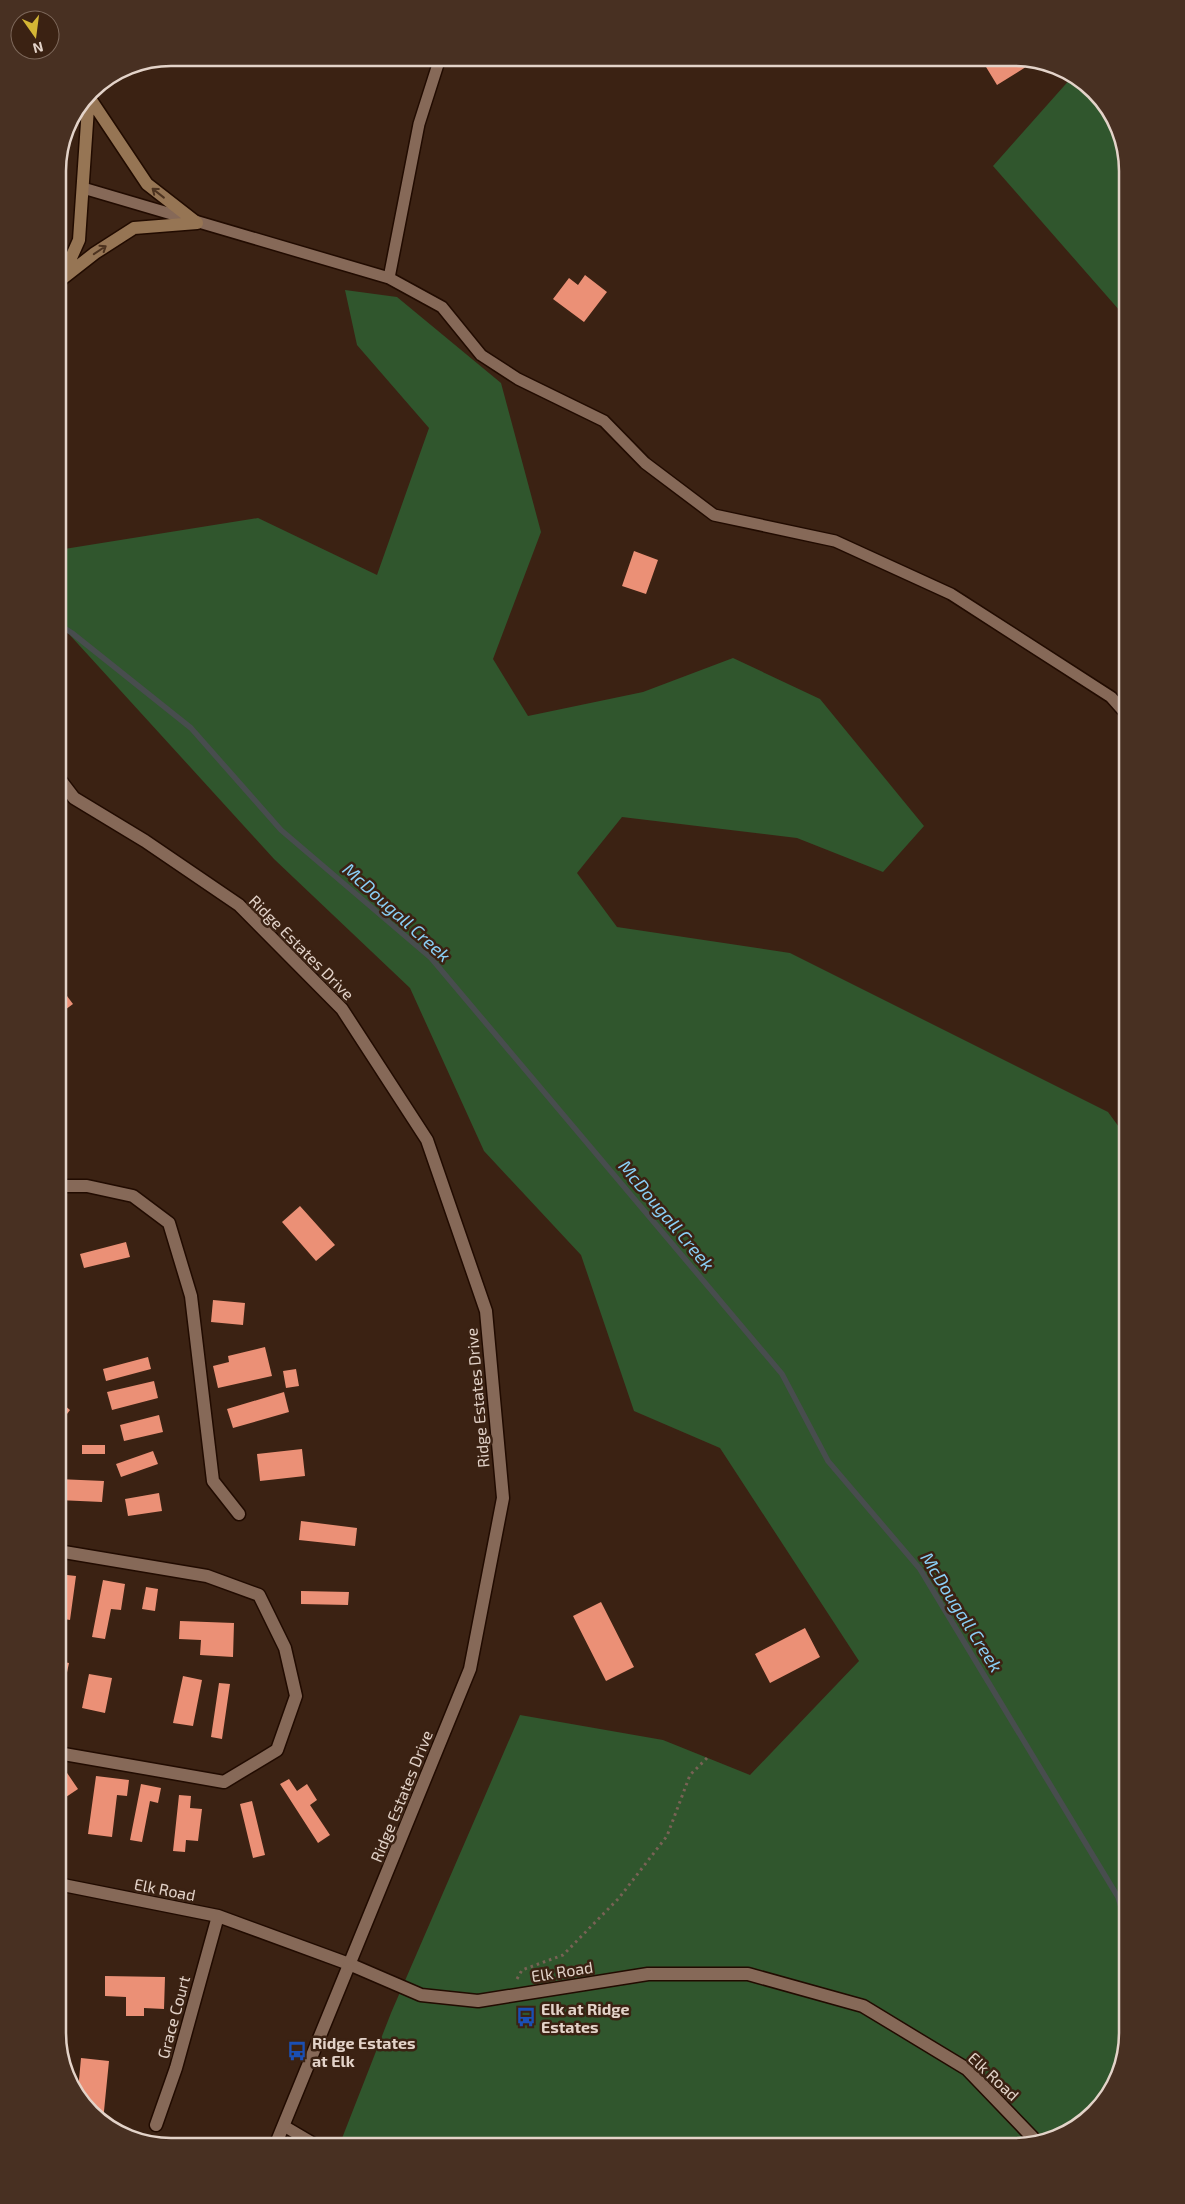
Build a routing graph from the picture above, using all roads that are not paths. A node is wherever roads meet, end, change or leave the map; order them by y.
1 (437, 66) edge
2 (93, 101) edge
3 (88, 107) edge
4 (83, 188) junction
5 (197, 223) junction
6 (66, 268) edge
7 (66, 277) edge
8 (388, 278) junction
9 (1119, 705) edge
10 (66, 788) edge
11 (66, 1186) edge
12 (239, 1514) dead end
13 (66, 1552) edge
14 (66, 1754) edge
15 (66, 1886) edge
16 (218, 1916) junction
17 (349, 1964) junction
18 (156, 2125) dead end
19 (284, 2126) junction
20 (1032, 2136) edge
21 (279, 2138) edge
22 (304, 2138) edge

1 - 8 lane
5 -> 2 main road
3 - 4 main road
4 - 5 lane
4 - 6 main road
7 -> 5 main road
5 - 8 lane
8 - 9 lane
10 - 17 street, Ridge Estates Drive
11 - 12 street
13 - 14 street
15 - 16 street, Elk Road
16 - 17 street, Elk Road
16 - 18 street, Grace Court
17 - 19 street, Ridge Estates Drive
17 - 20 street, Elk Road
19 - 21 street, Ridge Estates Drive
19 - 22 lane

